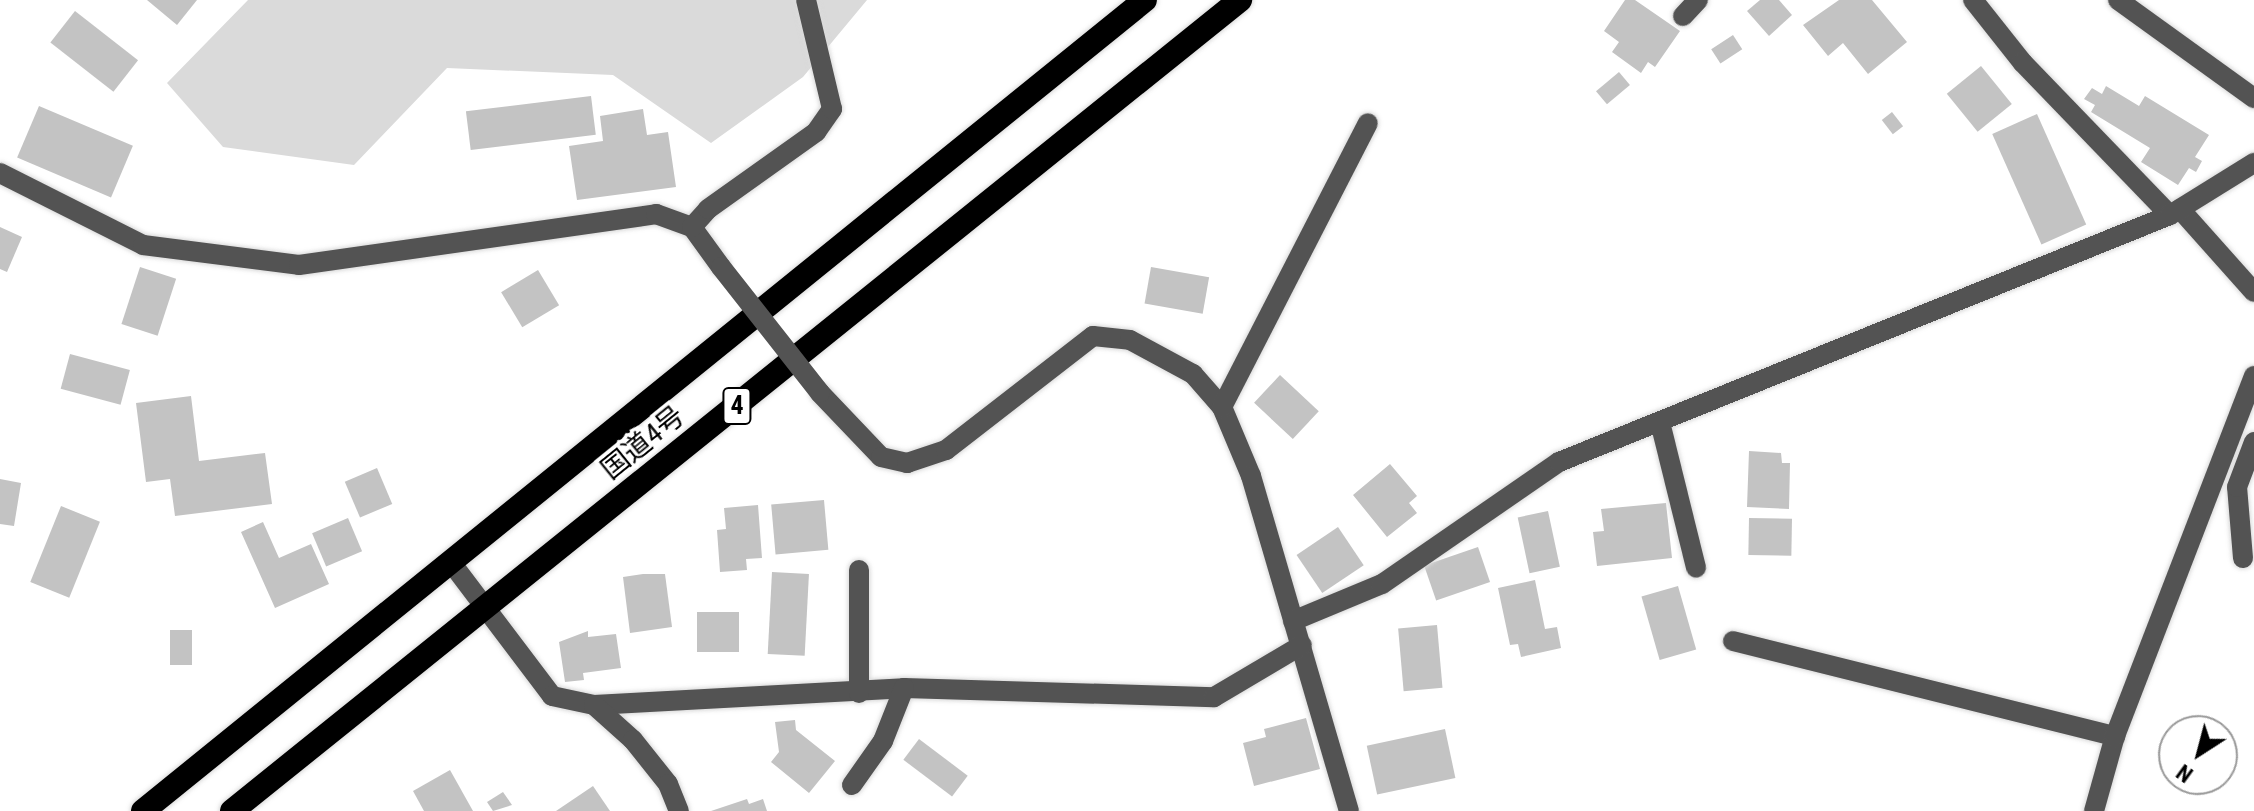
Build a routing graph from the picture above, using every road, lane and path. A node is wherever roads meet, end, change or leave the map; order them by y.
1 (806, 0) edge
2 (1145, 0) edge
3 (1240, 0) edge
4 (1698, 0) edge
5 (1973, 0) edge
6 (2118, 0) edge
7 (1683, 16) dead end
8 (2254, 98) edge
9 (1368, 123) dead end
10 (2254, 163) edge
11 (0, 173) edge
12 (2175, 212) junction
13 (692, 227) junction
14 (2254, 292) edge
15 (2253, 385) edge
16 (1222, 407) junction
17 (1660, 422) junction
18 (2254, 442) edge
19 (2243, 558) dead end
20 (450, 561) junction
21 (1696, 568) dead end
22 (859, 570) dead end
23 (485, 604) junction
24 (1293, 621) junction
25 (1733, 641) dead end
26 (1302, 645) junction
27 (904, 688) junction
28 (859, 693) junction
29 (594, 705) junction
30 (2115, 736) junction
31 (852, 785) dead end
32 (143, 811) edge
33 (232, 811) edge
34 (679, 811) edge
35 (1349, 811) edge
36 (2094, 811) edge

1 - 13 street
2 - 20 highway, 国道4号 / 4
3 - 23 highway, 国道4号 / 4
4 - 7 street
5 - 12 street
6 - 8 street
9 - 16 street
10 - 12 street
11 - 13 street
12 - 14 street
12 - 17 street
13 - 16 street, bridge
15 - 30 street
16 - 24 street
17 - 21 street
17 - 24 street
18 - 19 street
20 - 23 street
20 - 32 highway, 国道4号 / 4
22 - 28 street
23 - 29 street
23 - 33 highway, 国道4号 / 4
24 - 26 street
25 - 30 street
26 - 27 street
26 - 35 street
27 - 28 street
27 - 31 street
28 - 29 street
29 - 34 street
30 - 36 street

